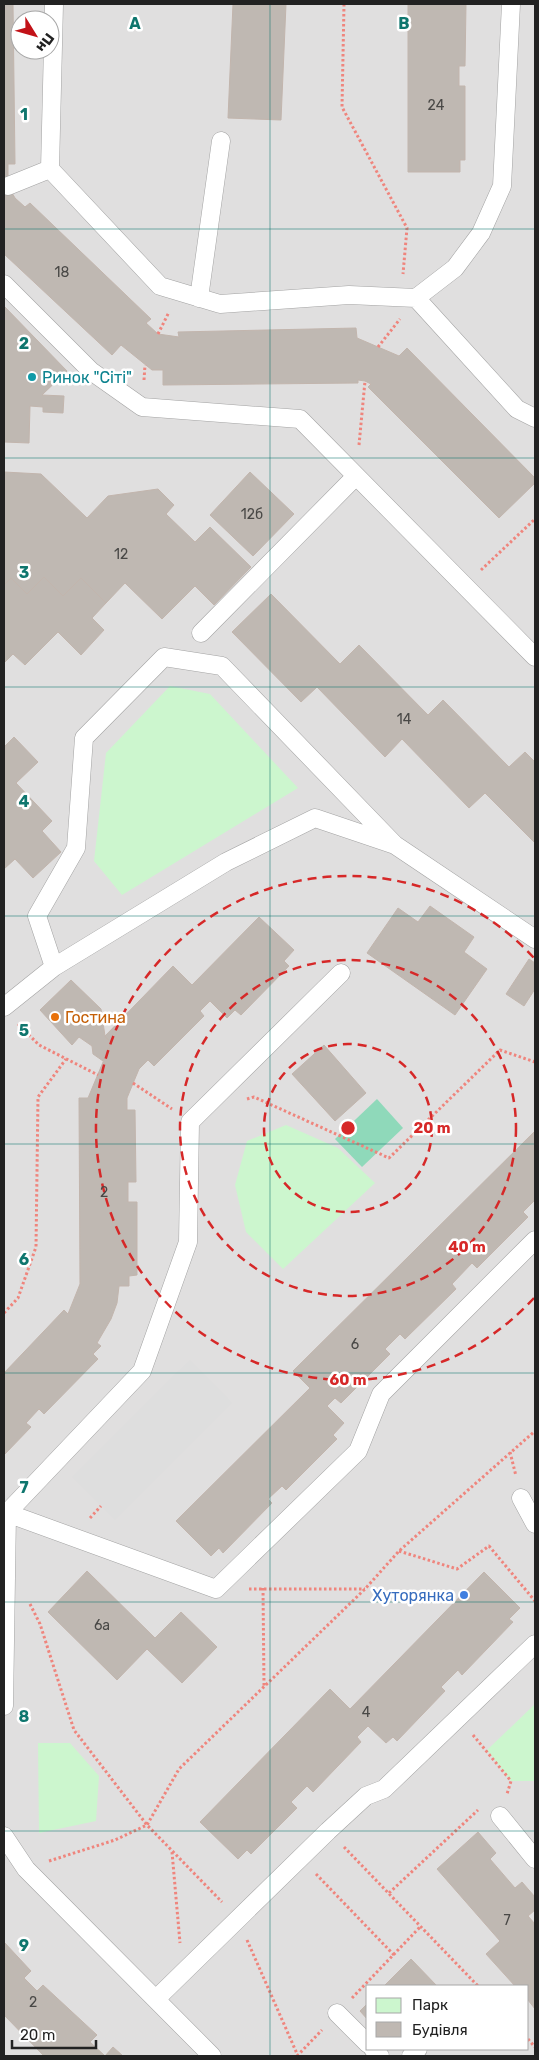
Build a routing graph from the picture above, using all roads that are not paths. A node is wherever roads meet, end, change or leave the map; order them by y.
1 (54, 4) edge
2 (511, 4) edge
3 (221, 141) dead end
4 (50, 170) junction
5 (8, 186) dead end
6 (4, 284) edge
7 (199, 298) junction
8 (416, 298) junction
9 (535, 418) edge
10 (356, 476) junction
11 (201, 633) dead end
12 (535, 657) edge
13 (396, 845) junction
14 (535, 939) edge
15 (54, 967) junction
16 (341, 973) dead end
17 (4, 1007) edge
18 (535, 1240) edge
19 (522, 1498) dead end
20 (5, 1512) edge
21 (535, 1524) edge
22 (535, 1644) edge
23 (4, 1706) edge
24 (500, 1816) road end
25 (4, 1836) edge
26 (535, 1859) edge
27 (157, 1998) junction
28 (337, 2014) road end
29 (366, 2042) edge
30 (212, 2056) edge

1 - 4 lane
2 - 8 lane
3 - 7 lane
4 - 5 lane
4 - 7 lane
6 - 10 lane
7 - 8 lane
8 - 9 lane
10 - 11 lane
10 - 12 lane
13 - 14 lane
13 - 15 lane
13 - 15 lane
15 - 17 lane
16 - 20 lane
18 - 20 lane
19 - 21 lane
20 - 23 lane
22 - 27 lane
24 - 26 lane
25 - 27 lane
27 - 30 lane
28 - 29 lane

